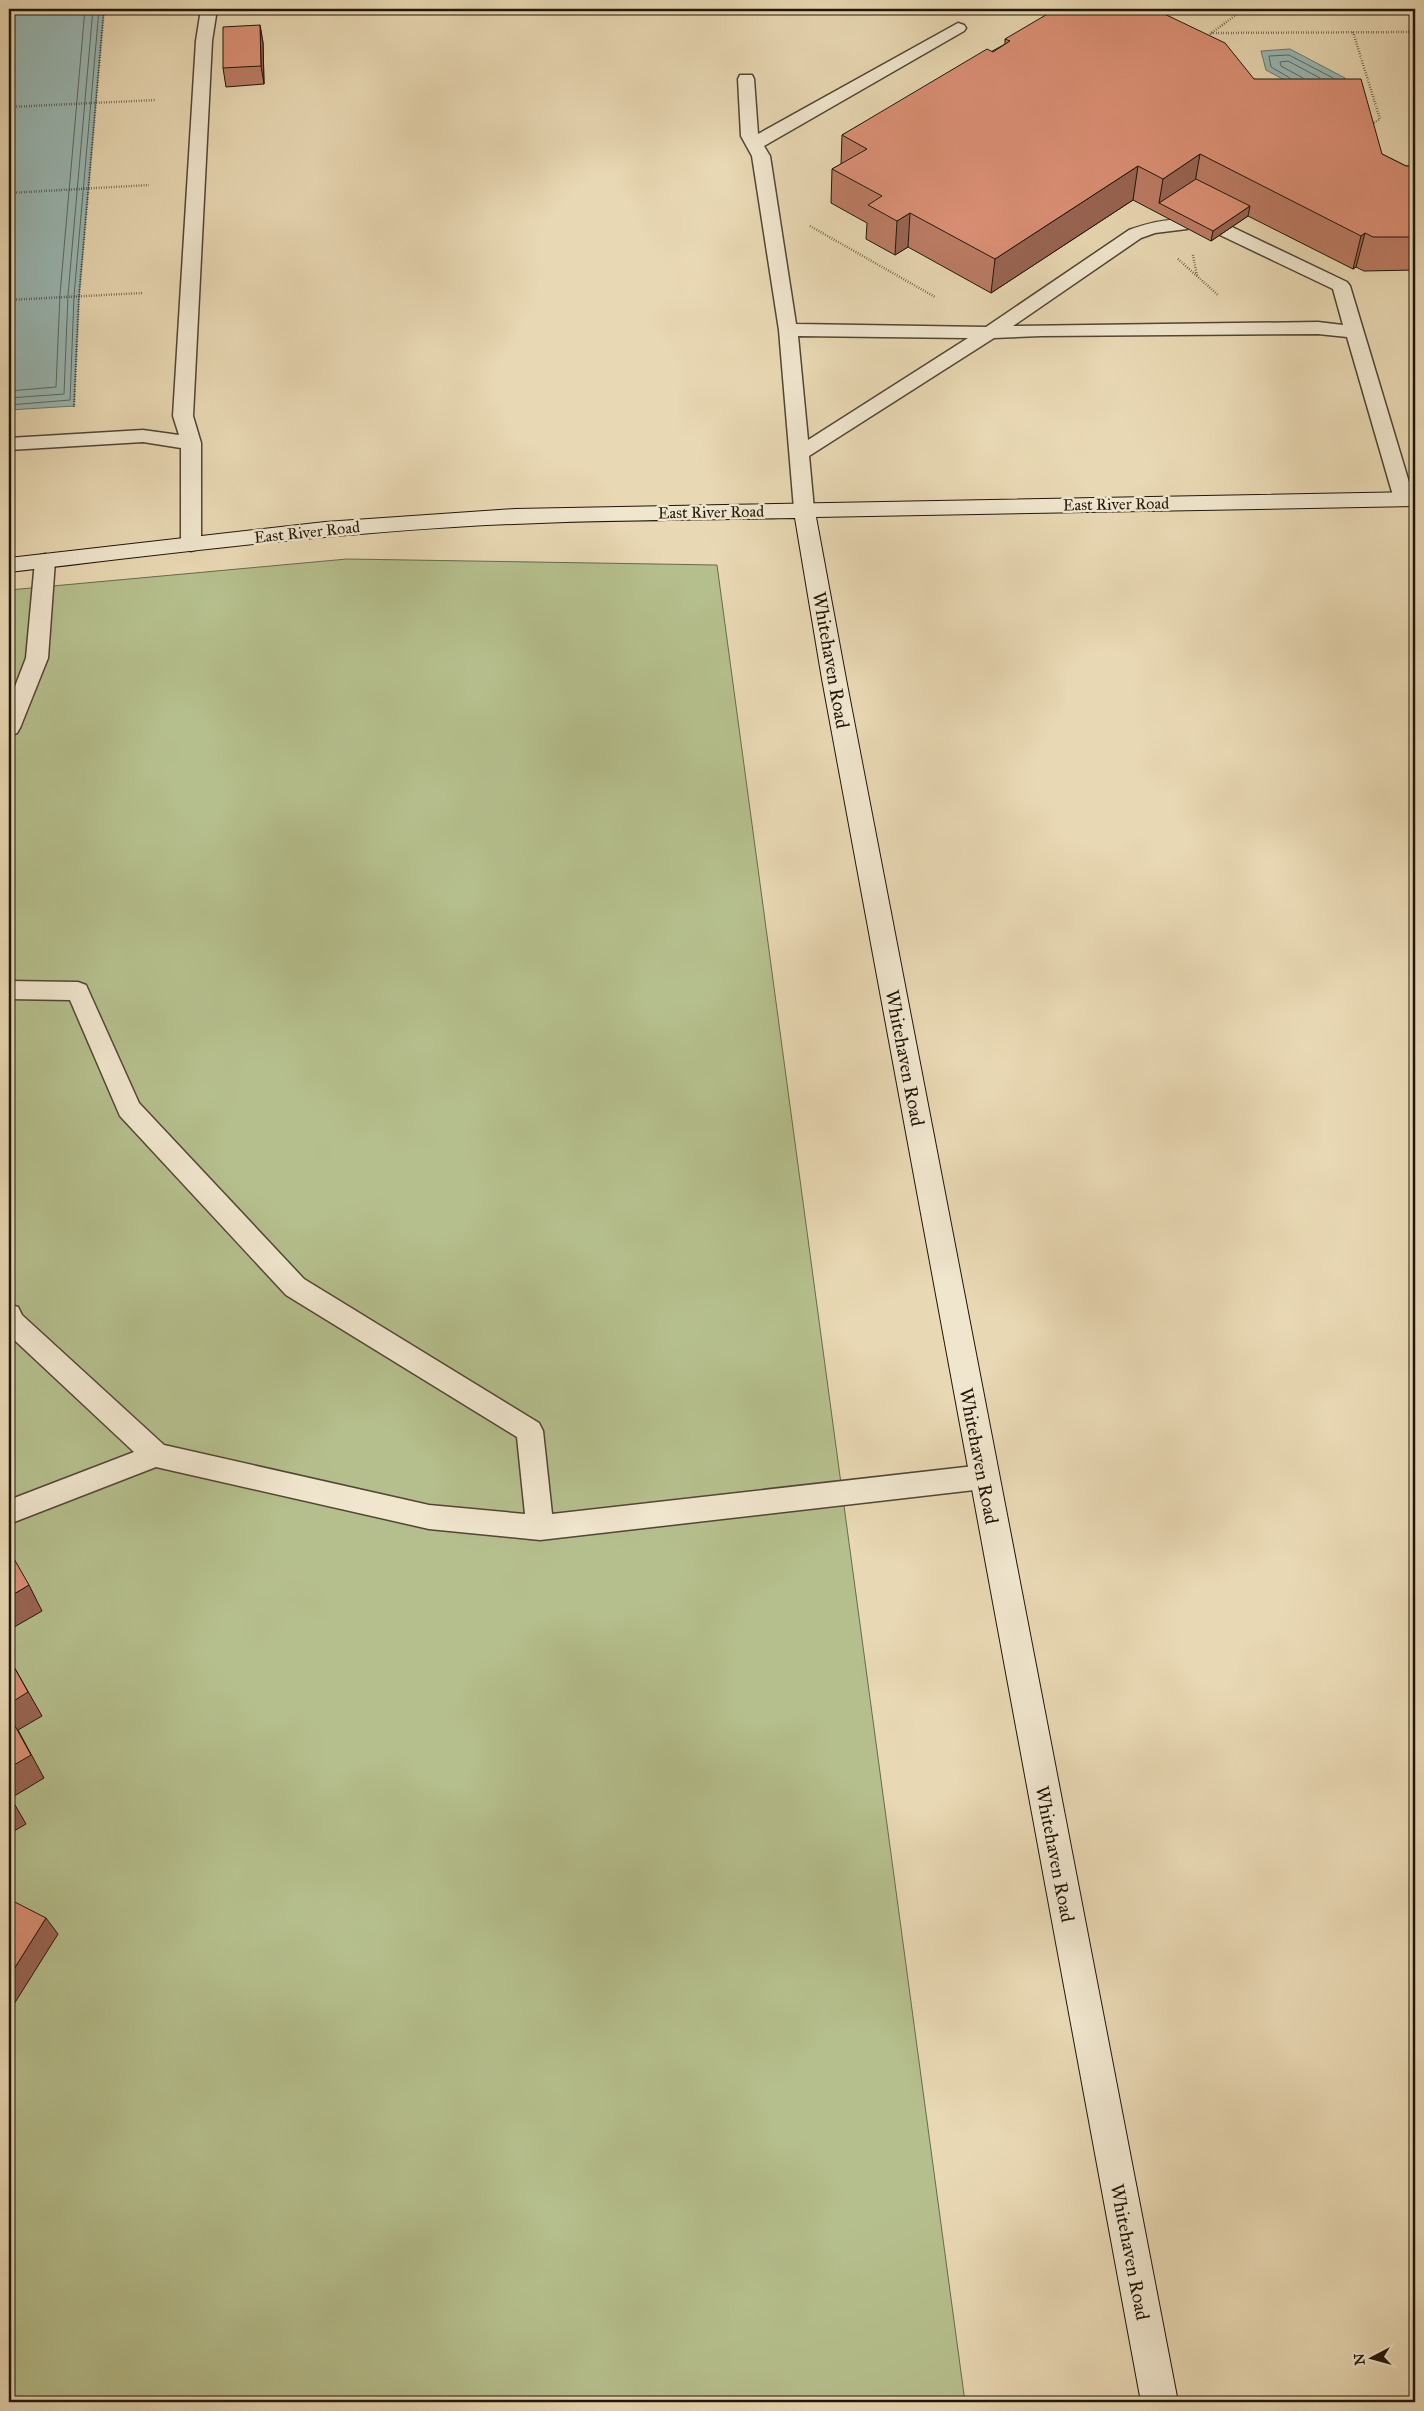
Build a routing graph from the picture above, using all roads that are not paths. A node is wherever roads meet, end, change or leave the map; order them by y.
1 (209, 9) edge
2 (958, 28) dead end
3 (746, 78) dead end
4 (754, 144) junction
5 (1181, 225) edge
6 (1226, 231) edge
7 (788, 330) junction
8 (1354, 332) junction
9 (990, 334) junction
10 (191, 443) junction
11 (9, 444) edge
12 (800, 454) junction
13 (1410, 499) edge
14 (804, 509) junction
15 (191, 544) junction
16 (45, 561) junction
17 (9, 565) edge
18 (9, 728) edge
19 (9, 990) edge
20 (10, 1321) edge
21 (156, 1456) junction
22 (983, 1477) junction
23 (9, 1512) edge
24 (540, 1528) junction
25 (1159, 2402) edge

1 - 10 lane
2 - 4 lane
3 - 4 lane
4 - 7 lane
5 - 9 lane
6 - 8 lane
7 - 9 lane
7 - 12 lane
8 - 9 lane
8 - 13 lane
9 - 12 lane
10 - 11 lane
10 - 15 lane
12 - 14 lane
13 - 14 street, East River Road
14 - 15 street, East River Road
14 - 22 street, Whitehaven Road
15 - 16 street, East River Road
16 - 17 street, East River Road
16 - 18 lane
19 - 24 lane
20 - 21 lane
21 - 23 lane
21 - 24 lane
22 - 24 lane
22 - 25 street, Whitehaven Road

